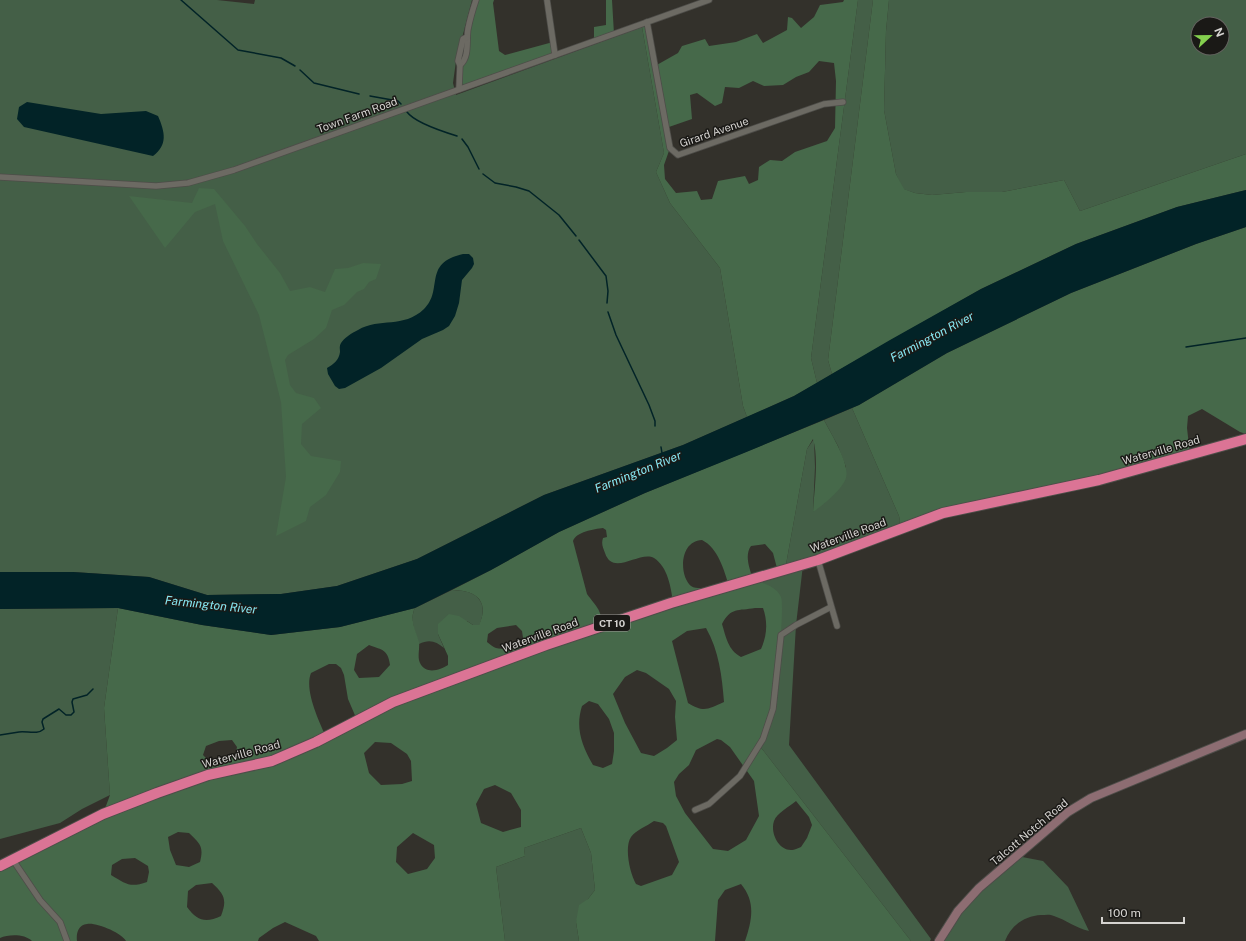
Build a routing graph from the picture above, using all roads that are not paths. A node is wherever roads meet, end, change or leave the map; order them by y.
1 (476, 0) edge
2 (547, 0) edge
3 (710, 0) edge
4 (647, 22) junction
5 (555, 55) junction
6 (459, 89) junction
7 (843, 102) dead end
8 (0, 176) edge
9 (1246, 439) edge
10 (818, 560) junction
11 (831, 607) junction
12 (837, 626) dead end
13 (1246, 734) edge
14 (695, 810) dead end
15 (13, 860) junction
16 (0, 866) edge
17 (67, 941) edge
18 (939, 941) edge

1 - 6 street
2 - 5 street
3 - 4 street, Town Farm Road
4 - 5 street, Town Farm Road
4 - 7 street, Girard Avenue
5 - 6 street, Town Farm Road
6 - 8 street, Town Farm Road
9 - 10 highway, Waterville Road / CT 10
10 - 11 street
10 - 15 highway, Waterville Road / CT 10
11 - 12 street
11 - 14 street
13 - 18 street, Talcott Notch Road
15 - 16 highway, Waterville Road / CT 10
15 - 17 street

